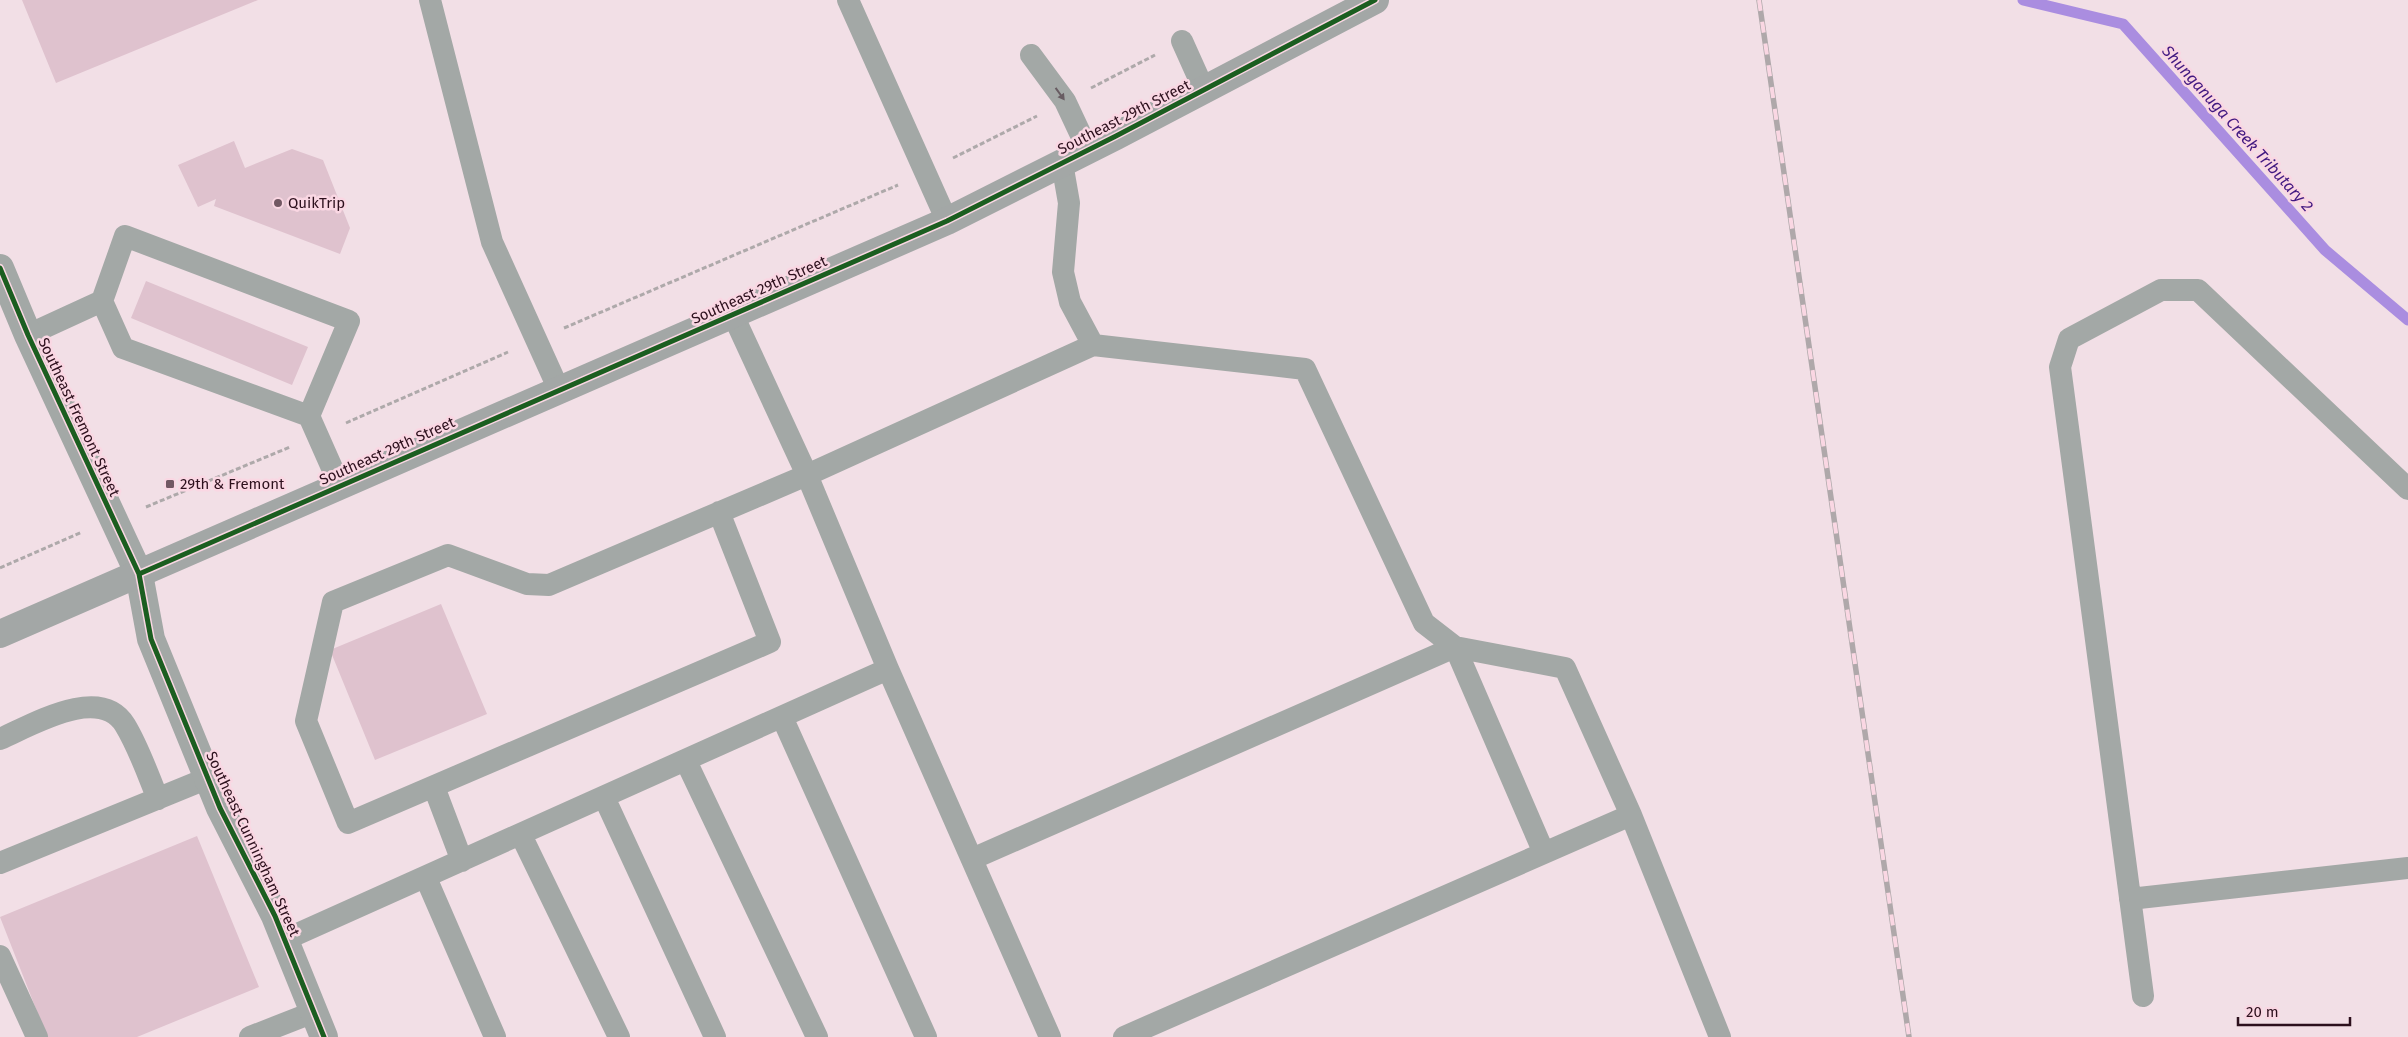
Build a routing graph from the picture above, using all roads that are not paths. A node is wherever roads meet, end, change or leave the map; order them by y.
1 (430, 0) edge
2 (848, 0) edge
3 (1375, 0) edge
4 (1182, 41) road end
5 (1032, 55) dead end
6 (1204, 90) junction
7 (1088, 150) junction
8 (1062, 163) junction
9 (947, 220) junction
10 (0, 268) edge
11 (102, 301) junction
12 (733, 316) junction
13 (28, 335) junction
14 (1093, 344) junction
15 (559, 390) junction
16 (313, 425) junction
17 (807, 475) junction
18 (340, 486) junction
19 (2408, 490) edge
20 (720, 512) junction
21 (139, 574) junction
22 (0, 634) edge
23 (1455, 647) junction
24 (888, 670) junction
25 (782, 717) junction
26 (0, 739) edge
27 (686, 761) junction
28 (208, 778) junction
29 (434, 786) junction
30 (604, 797) junction
31 (158, 799) junction
32 (1631, 815) junction
33 (521, 835) junction
34 (1544, 853) junction
35 (972, 859) junction
36 (462, 861) junction
37 (0, 863) edge
38 (2408, 868) edge
39 (426, 878) junction
40 (2130, 899) junction
41 (284, 940) junction
42 (0, 956) edge
43 (2143, 996) dead end
44 (314, 1012) junction
45 (36, 1037) edge
46 (250, 1037) edge
47 (324, 1037) edge
48 (495, 1037) edge
49 (619, 1037) edge
50 (715, 1037) edge
51 (817, 1037) edge
52 (926, 1037) edge
53 (1050, 1037) edge
54 (1124, 1037) edge
55 (1720, 1037) edge

1 - 15 lane
2 - 9 lane
3 - 6 main road, Southeast 29th Street
4 - 6 lane
5 -> 7 lane
6 - 7 main road, Southeast 29th Street
7 - 8 main road, Southeast 29th Street
8 - 9 main road, Southeast 29th Street
8 - 14 lane
9 - 12 main road, Southeast 29th Street
10 - 13 street, Southeast Fremont Street
11 - 13 lane
11 - 16 lane
11 - 16 lane
12 - 15 main road, Southeast 29th Street
12 - 17 lane
13 - 21 street, Southeast Fremont Street
14 - 17 lane
14 - 23 lane
15 - 18 main road, Southeast 29th Street
16 - 18 lane
17 - 20 lane
17 - 24 lane
18 - 21 main road, Southeast 29th Street
19 - 40 lane
20 - 29 lane
20 - 29 lane
21 - 22 main road, Southeast 29th Street
21 - 28 street, Southeast Cunningham Street
23 - 32 lane
23 - 34 lane
23 - 35 lane
24 - 25 lane
24 - 35 lane
25 - 27 lane
25 - 52 lane
26 - 31 lane
27 - 30 lane
27 - 51 lane
28 - 31 lane
28 - 41 street, Southeast Cunningham Street
29 - 36 lane
30 - 33 lane
30 - 50 lane
31 - 37 lane
32 - 34 lane
32 - 55 lane
33 - 36 lane
33 - 49 lane
34 - 54 lane
35 - 53 lane
36 - 39 lane
38 - 40 lane
39 - 41 lane
39 - 48 lane
40 - 43 lane
41 - 44 street, Southeast Cunningham Street
42 - 45 lane
44 - 46 lane
44 - 47 street, Southeast Cunningham Street

